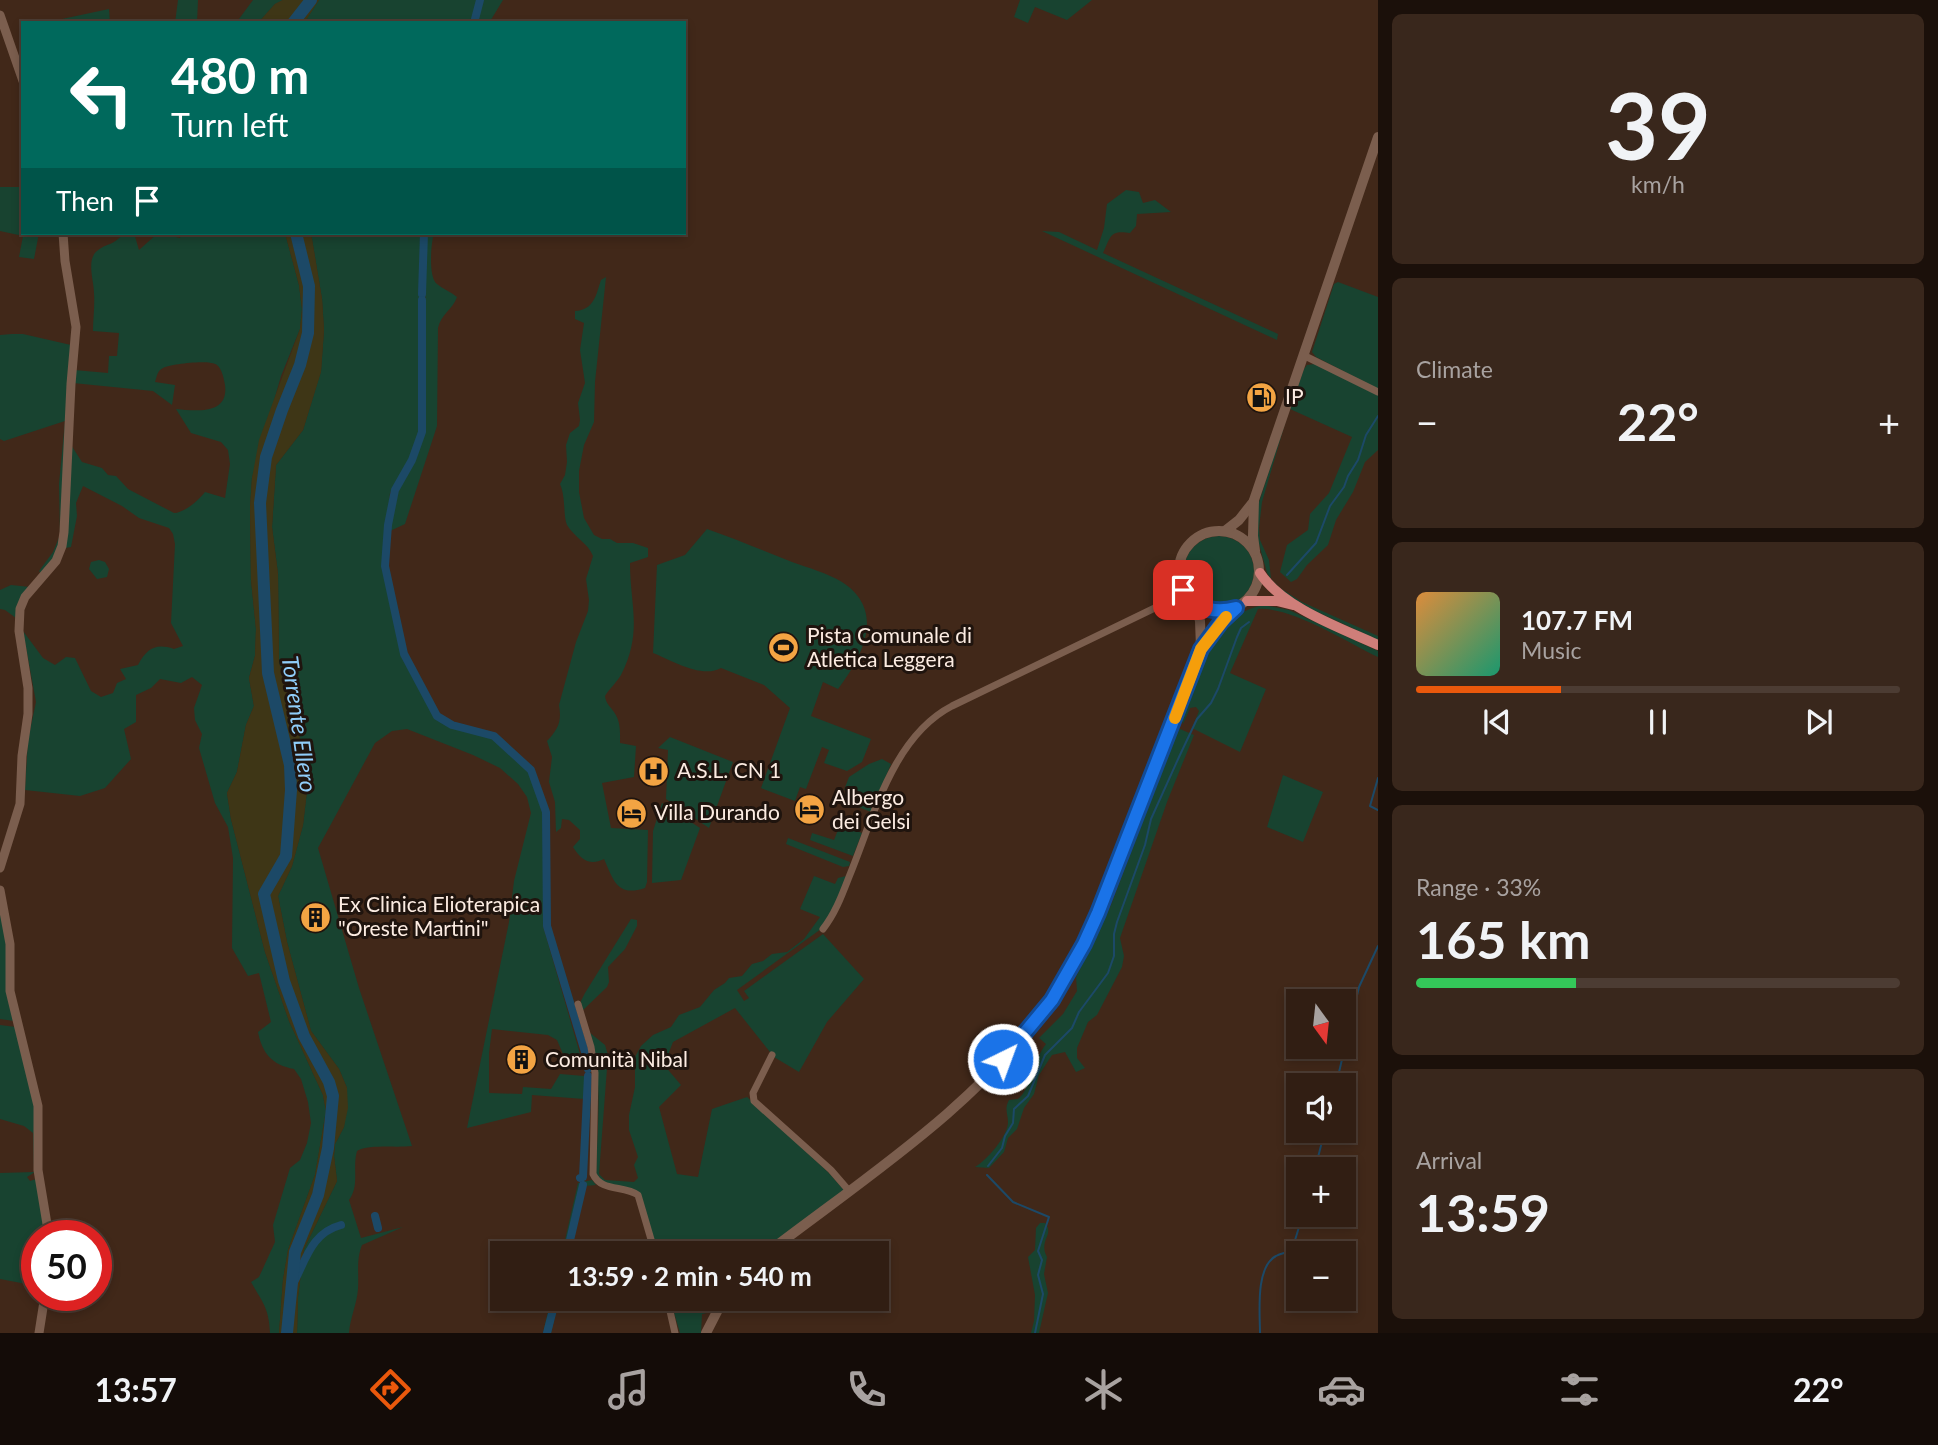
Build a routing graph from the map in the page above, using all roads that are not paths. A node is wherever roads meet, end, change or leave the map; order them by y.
1 (0, 15) edge
2 (21, 75) edge
3 (1378, 137) edge
4 (63, 235) edge
5 (1304, 355) junction
6 (1378, 392) edge
7 (1254, 500) junction
8 (1224, 531) junction
9 (1255, 551) junction
10 (1260, 573) junction
11 (1180, 580) junction
12 (1191, 600) junction
13 (1247, 601) junction
14 (1163, 604) junction
15 (1299, 607) junction
16 (1236, 608) junction
17 (1378, 645) edge
18 (1201, 649) junction
19 (0, 869) edge
20 (0, 890) edge
21 (823, 929) dead end
22 (578, 1004) dead end
23 (772, 1055) dead end
24 (850, 1192) junction
25 (46, 1220) edge
26 (652, 1241) edge
27 (783, 1241) edge
28 (42, 1311) edge
29 (670, 1311) edge
30 (717, 1311) edge
31 (38, 1333) edge
32 (676, 1333) edge
33 (706, 1333) edge

1 - 2 street
3 - 5 main road
4 - 19 street
5 - 6 street
5 - 7 main road
7 - 8 main road
7 - 9 main road
8 - 9 main road
8 - 11 main road
9 - 10 main road
10 - 13 main road
10 - 15 highway
11 - 12 main road
11 - 14 street
12 - 14 street
12 - 16 main road
12 - 18 main road
13 - 15 highway
13 - 16 main road
14 - 21 street
15 - 17 highway
16 - 18 main road
18 - 24 main road
20 - 25 street
22 - 26 street
23 - 24 street
24 - 27 main road
28 - 31 street
29 - 32 street
30 - 33 main road

